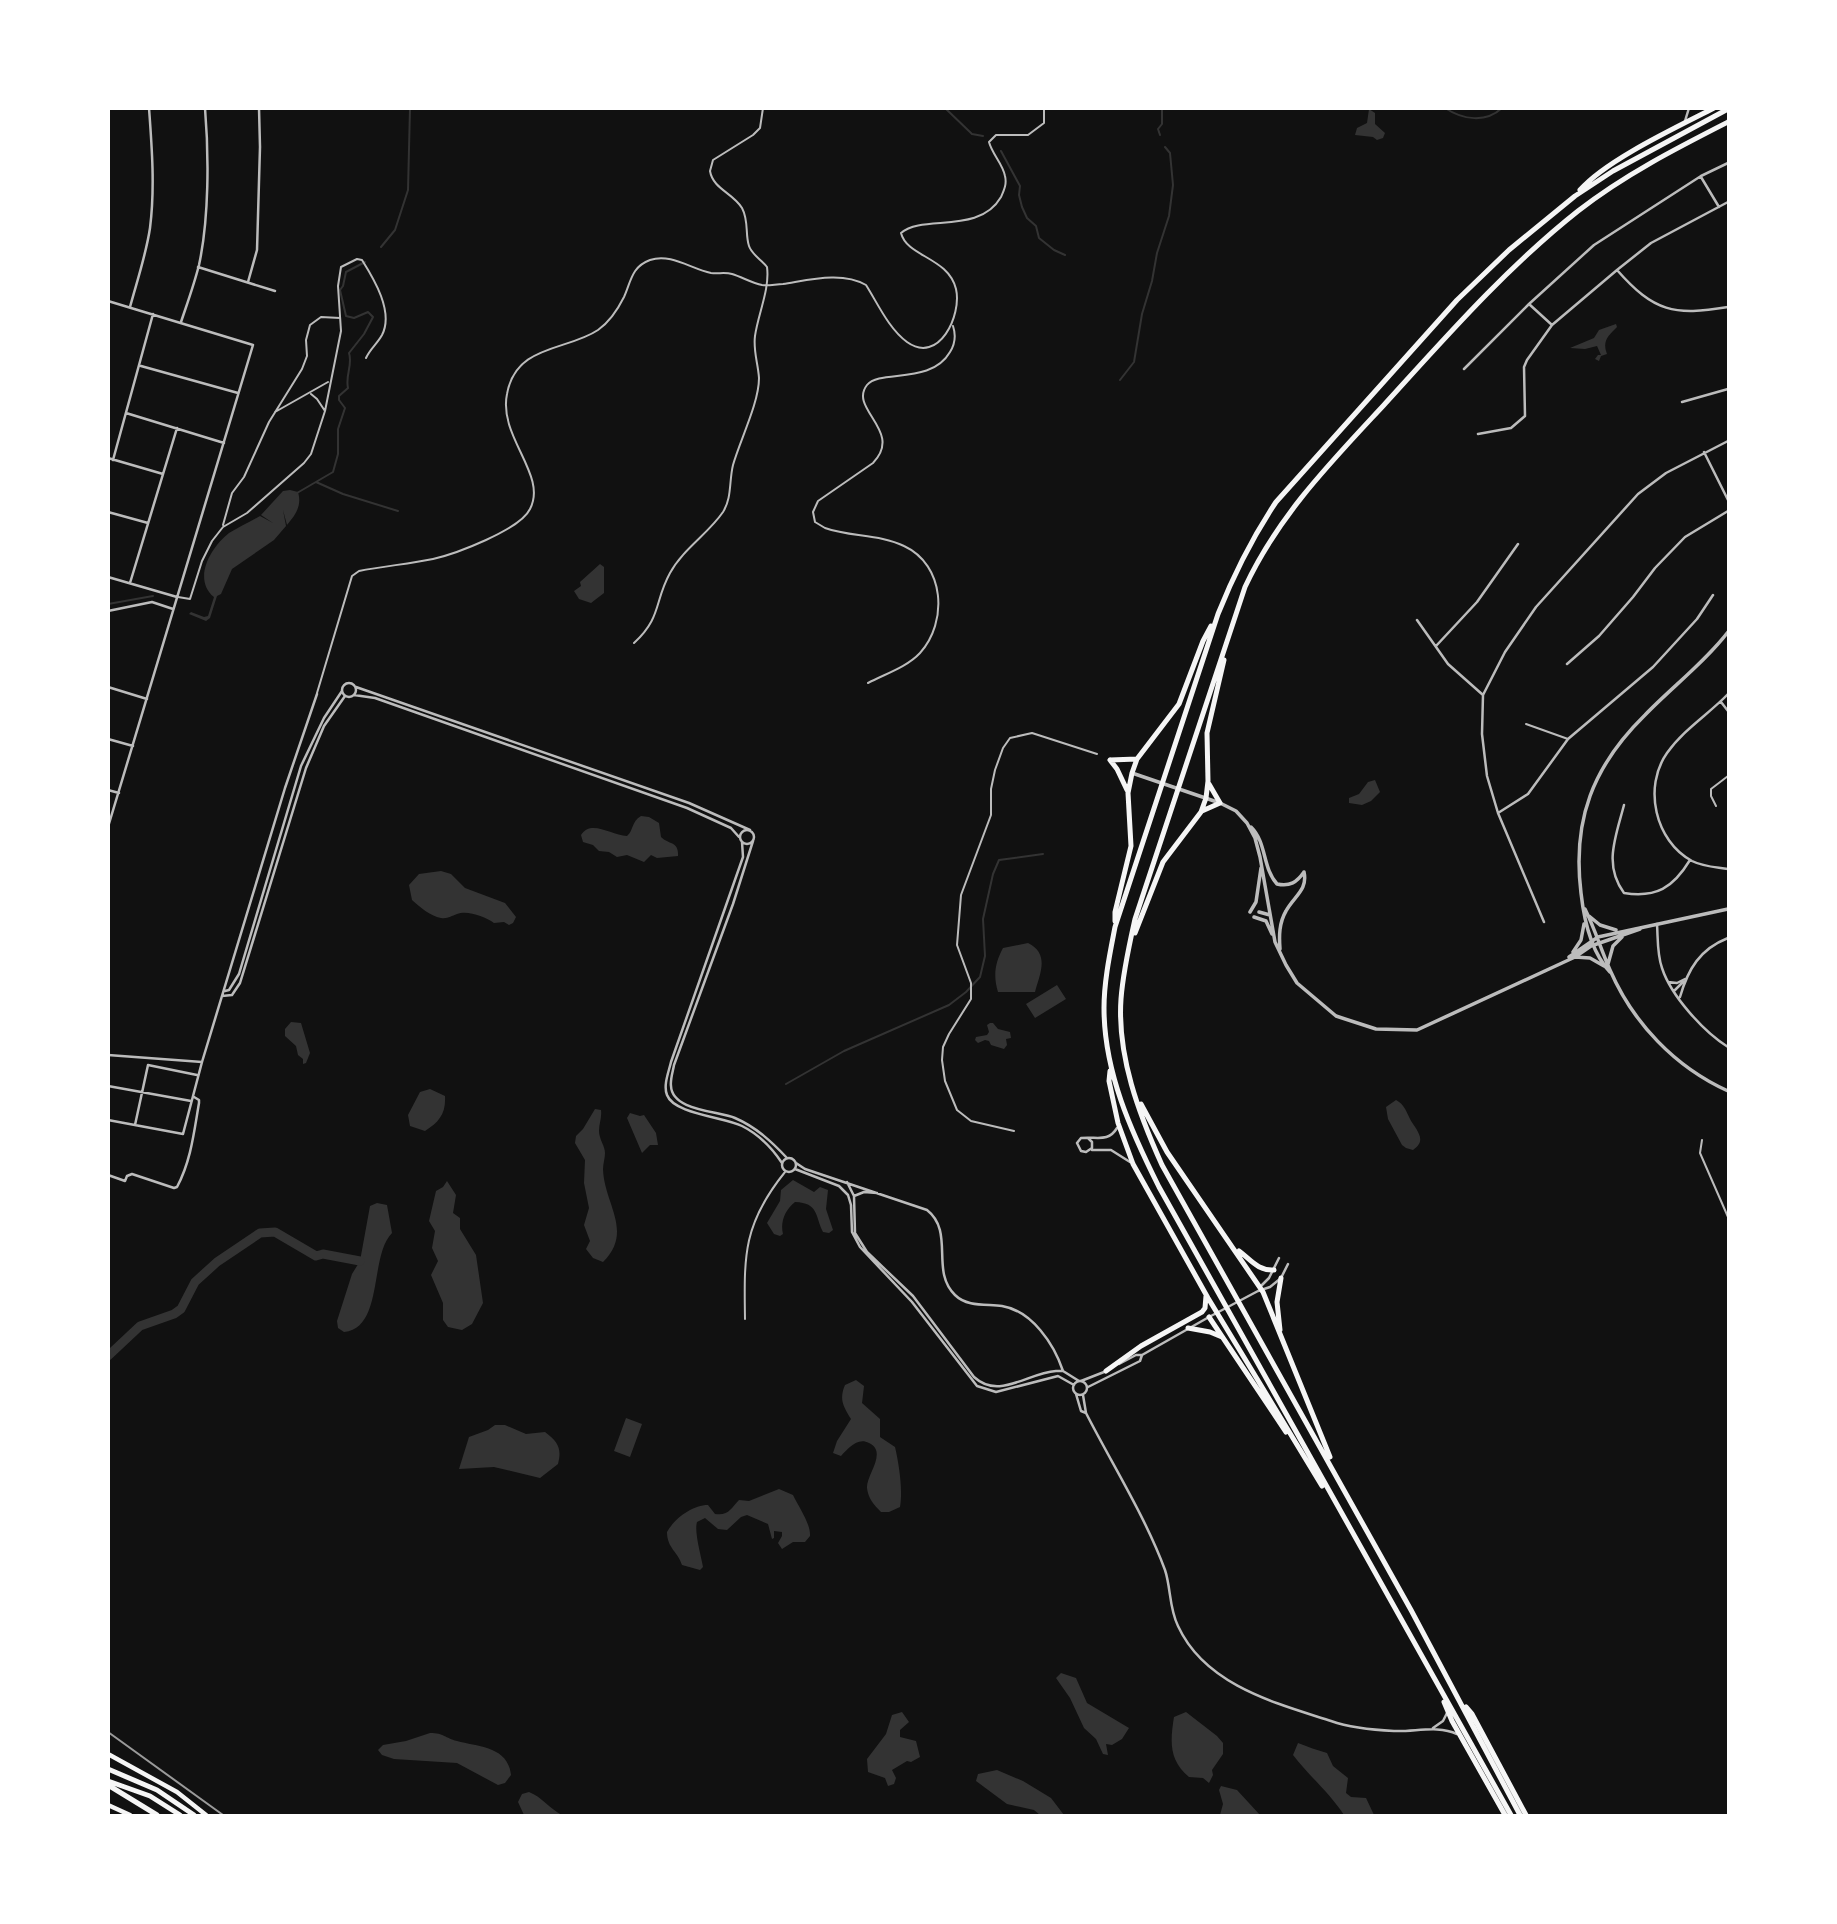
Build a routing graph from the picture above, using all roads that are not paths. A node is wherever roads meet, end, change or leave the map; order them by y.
1 (149, 108) edge
2 (205, 108) edge
3 (259, 108) edge
4 (764, 108) edge
5 (1044, 108) edge
6 (1689, 108) edge
7 (1714, 108) edge
8 (1728, 108) edge
9 (1728, 122) edge
10 (1677, 128) junction
11 (1728, 163) edge
12 (1701, 176) junction
13 (1575, 196) junction
14 (1728, 202) edge
15 (1719, 207) junction
16 (198, 267) junction
17 (1617, 270) junction
18 (248, 282) junction
19 (765, 286) junction
20 (275, 290) dead end
21 (108, 301) edge
22 (1529, 304) junction
23 (130, 307) junction
24 (1728, 307) edge
25 (153, 314) junction
26 (341, 318) junction
27 (181, 323) junction
28 (953, 325) junction
29 (1552, 325) junction
30 (366, 358) dead end
31 (139, 365) junction
32 (1464, 369) dead end
33 (329, 382) junction
34 (1728, 389) edge
35 (238, 394) junction
36 (310, 394) junction
37 (1682, 402) dead end
38 (325, 411) junction
39 (275, 412) junction
40 (126, 413) junction
41 (177, 428) junction
42 (1478, 434) dead end
43 (1728, 441) edge
44 (224, 443) junction
45 (1704, 452) junction
46 (108, 458) edge
47 (113, 460) junction
48 (163, 474) junction
49 (1728, 500) edge
50 (1728, 511) edge
51 (108, 512) edge
52 (148, 523) junction
53 (223, 527) junction
54 (1518, 544) dead end
55 (108, 577) edge
56 (130, 583) junction
57 (1713, 595) dead end
58 (177, 597) junction
59 (174, 609) junction
60 (108, 611) edge
61 (1237, 612) junction
62 (1218, 614) junction
63 (1417, 620) dead end
64 (1728, 632) edge
65 (634, 643) dead end
66 (1436, 646) junction
67 (1567, 664) dead end
68 (868, 683) dead end
69 (108, 687) edge
70 (356, 687) junction
71 (341, 691) junction
72 (317, 694) joint
73 (1728, 694) edge
74 (355, 695) junction
75 (1483, 695) junction
76 (345, 696) junction
77 (147, 699) junction
78 (1721, 702) junction
79 (1728, 711) edge
80 (1526, 724) dead end
81 (108, 738) edge
82 (1569, 739) junction
83 (133, 746) junction
84 (1097, 754) dead end
85 (1137, 759) junction
86 (1132, 773) junction
87 (1728, 776) edge
88 (1208, 781) junction
89 (108, 790) edge
90 (119, 793) junction
91 (1128, 793) junction
92 (1206, 798) junction
93 (1220, 803) junction
94 (1625, 805) dead end
95 (1716, 806) dead end
96 (1201, 812) junction
97 (1498, 813) junction
98 (1247, 823) junction
99 (108, 827) edge
100 (750, 830) junction
101 (739, 837) junction
102 (753, 841) junction
103 (742, 842) junction
104 (1689, 860) junction
105 (1261, 867) junction
106 (1728, 869) edge
107 (1728, 909) edge
108 (1250, 912) dead end
109 (1259, 912) dead end
110 (1270, 915) junction
111 (1586, 916) junction
112 (1254, 917) dead end
113 (1544, 922) dead end
114 (1657, 925) junction
115 (1115, 927) junction
116 (1623, 934) junction
117 (1598, 937) junction
118 (1728, 938) edge
119 (1592, 939) junction
120 (1275, 942) junction
121 (1600, 943) junction
122 (1594, 945) junction
123 (1280, 951) junction
124 (1573, 955) junction
125 (1606, 966) junction
126 (1125, 967) junction
127 (1685, 979) junction
128 (1668, 982) junction
129 (224, 991) junction
130 (1674, 991) junction
131 (222, 996) junction
132 (1679, 998) junction
133 (1728, 1047) edge
134 (108, 1055) edge
135 (202, 1062) junction
136 (1111, 1068) junction
137 (198, 1075) junction
138 (108, 1086) edge
139 (1728, 1091) edge
140 (142, 1092) junction
141 (1135, 1093) junction
142 (192, 1099) junction
143 (108, 1120) edge
144 (1118, 1123) junction
145 (135, 1125) junction
146 (1014, 1131) dead end
147 (1088, 1138) junction
148 (1702, 1140) dead end
149 (1090, 1150) junction
150 (787, 1158) junction
151 (782, 1163) junction
152 (796, 1163) junction
153 (1133, 1164) junction
154 (795, 1169) junction
155 (785, 1172) junction
156 (108, 1175) edge
157 (847, 1182) junction
158 (880, 1193) junction
159 (855, 1196) junction
160 (1728, 1217) edge
161 (1236, 1250) junction
162 (1279, 1258) dead end
163 (1288, 1264) dead end
164 (1274, 1269) junction
165 (1281, 1278) junction
166 (1259, 1291) junction
167 (1206, 1293) junction
168 (1209, 1317) junction
169 (745, 1320) dead end
170 (1188, 1328) junction
171 (1280, 1333) junction
172 (1222, 1337) junction
173 (1142, 1355) junction
174 (1063, 1371) junction
175 (1106, 1371) junction
176 (1080, 1381) junction
177 (1074, 1385) junction
178 (1088, 1387) junction
179 (1076, 1394) junction
180 (1083, 1395) junction
181 (1086, 1413) junction
182 (1292, 1439) junction
183 (1339, 1480) junction
184 (1331, 1496) junction
185 (1440, 1690) junction
186 (1461, 1702) junction
187 (1447, 1711) junction
188 (1430, 1730) junction
189 (1460, 1736) junction
190 (108, 1754) edge
191 (108, 1772) edge
192 (108, 1783) edge
193 (1499, 1787) junction
194 (108, 1805) edge
195 (130, 1815) edge
196 (157, 1815) edge
197 (180, 1815) edge
198 (194, 1815) edge
199 (206, 1815) edge
200 (1505, 1815) edge
201 (1511, 1815) edge
202 (1520, 1815) edge
203 (1526, 1815) edge

1 - 23 street
2 - 16 street
3 - 18 street
4 - 19 street
5 - 28 street
6 - 10 street
7 - 10 highway
8 - 13 highway
9 - 61 highway
10 - 13 highway
11 - 12 street
12 - 15 street
12 - 22 street
13 - 62 highway
14 - 15 street
15 - 17 street
16 - 18 street
16 - 27 street
17 - 24 street
17 - 29 street
18 - 20 street
19 - 28 street
19 - 65 street
19 - 72 street
21 - 23 street
22 - 29 street
22 - 32 street
23 - 25 street
25 - 27 street
25 - 31 street
26 - 30 street
26 - 33 street
26 - 39 street
27 - 35 street
28 - 68 street
29 - 42 street
31 - 35 street
31 - 40 street
33 - 36 street
33 - 38 street
34 - 37 street
35 - 44 street
36 - 38 street
36 - 39 street
38 - 53 street
39 - 53 street
40 - 41 street
40 - 47 street
41 - 44 street
41 - 48 street
43 - 45 street
44 - 58 street
45 - 49 street
45 - 75 street
46 - 47 street
47 - 48 street
48 - 52 street
50 - 67 street
51 - 52 street
52 - 56 street
53 - 58 street
54 - 66 street
55 - 56 street
56 - 58 street
57 - 82 street
58 - 59 street
59 - 60 street
59 - 77 street
61 - 88 highway
61 - 126 highway
62 - 85 highway
62 - 115 highway
63 - 66 street
64 - 111 street
66 - 75 street
69 - 77 street
70 - 71 street
70 - 74 street
70 - 100 street
71 - 76 street
71 - 129 street
72 - 129 street
73 - 78 street
74 - 76 street
74 - 101 street
75 - 97 street
76 - 131 street
77 - 83 street
78 - 79 street
78 - 104 street
80 - 82 street
81 - 83 street
82 - 97 street
83 - 90 street
84 - 146 street
85 - 86 highway
85 - 91 highway
86 - 91 highway
86 - 92 street
87 - 95 street
88 - 92 highway
88 - 93 highway
89 - 90 street
90 - 99 street
91 - 115 highway
92 - 93 street
92 - 96 highway
93 - 96 highway
93 - 98 street
94 - 104 street
96 - 126 highway
97 - 113 street
98 - 105 street
98 - 123 street
100 - 101 street
100 - 102 street
101 - 103 street
102 - 103 street
102 - 150 street
103 - 151 street
104 - 106 street
105 - 108 street
105 - 110 street
107 - 114 street
109 - 110 street
110 - 120 street
111 - 116 street
111 - 117 street
111 - 119 street
111 - 124 street
112 - 120 street
114 - 116 street
114 - 128 street
115 - 136 highway
116 - 117 street
116 - 121 street
116 - 125 street
117 - 119 street
117 - 121 street
118 - 127 street
119 - 122 street
119 - 124 street
120 - 123 street
121 - 122 street
121 - 125 street
122 - 124 street
122 - 125 street
123 - 124 street
124 - 125 street
125 - 139 street
126 - 141 highway
127 - 128 street
127 - 130 street
127 - 132 street
128 - 130 street
129 - 131 street
130 - 132 street
131 - 135 street
132 - 133 street
134 - 135 street
135 - 137 street
136 - 144 highway
136 - 184 highway
137 - 140 street
137 - 142 street
138 - 140 street
140 - 142 street
140 - 145 street
141 - 161 highway
141 - 183 highway
142 - 145 street
142 - 156 street
143 - 145 street
144 - 147 street
144 - 153 highway
147 - 149 street
147 - 149 street
148 - 160 street
149 - 153 street
150 - 151 street
150 - 152 street
151 - 155 street
152 - 154 street
152 - 157 street
153 - 167 highway
154 - 155 street
154 - 177 street
155 - 169 street
157 - 158 street
157 - 159 street
158 - 159 street
158 - 174 street
159 - 174 street
161 - 164 highway
161 - 166 highway
162 - 164 street
163 - 165 street
164 - 166 street
165 - 166 street
165 - 171 highway
166 - 168 street
166 - 171 highway
167 - 175 highway
167 - 182 highway
168 - 170 street
168 - 172 highway
170 - 172 highway
170 - 173 street
171 - 183 highway
172 - 182 highway
173 - 175 street
173 - 178 street
174 - 176 street
175 - 176 street
176 - 177 street
176 - 178 street
177 - 179 street
178 - 180 street
179 - 180 street
179 - 181 street
180 - 181 street
181 - 188 street
182 - 184 highway
183 - 186 highway
184 - 185 highway
185 - 187 highway
185 - 193 highway
186 - 193 highway
186 - 203 highway
187 - 188 street
187 - 189 highway
188 - 189 street
189 - 200 highway
190 - 199 main road
191 - 198 highway
192 - 196 highway
192 - 197 highway
193 - 201 highway
193 - 202 highway
194 - 195 main road

